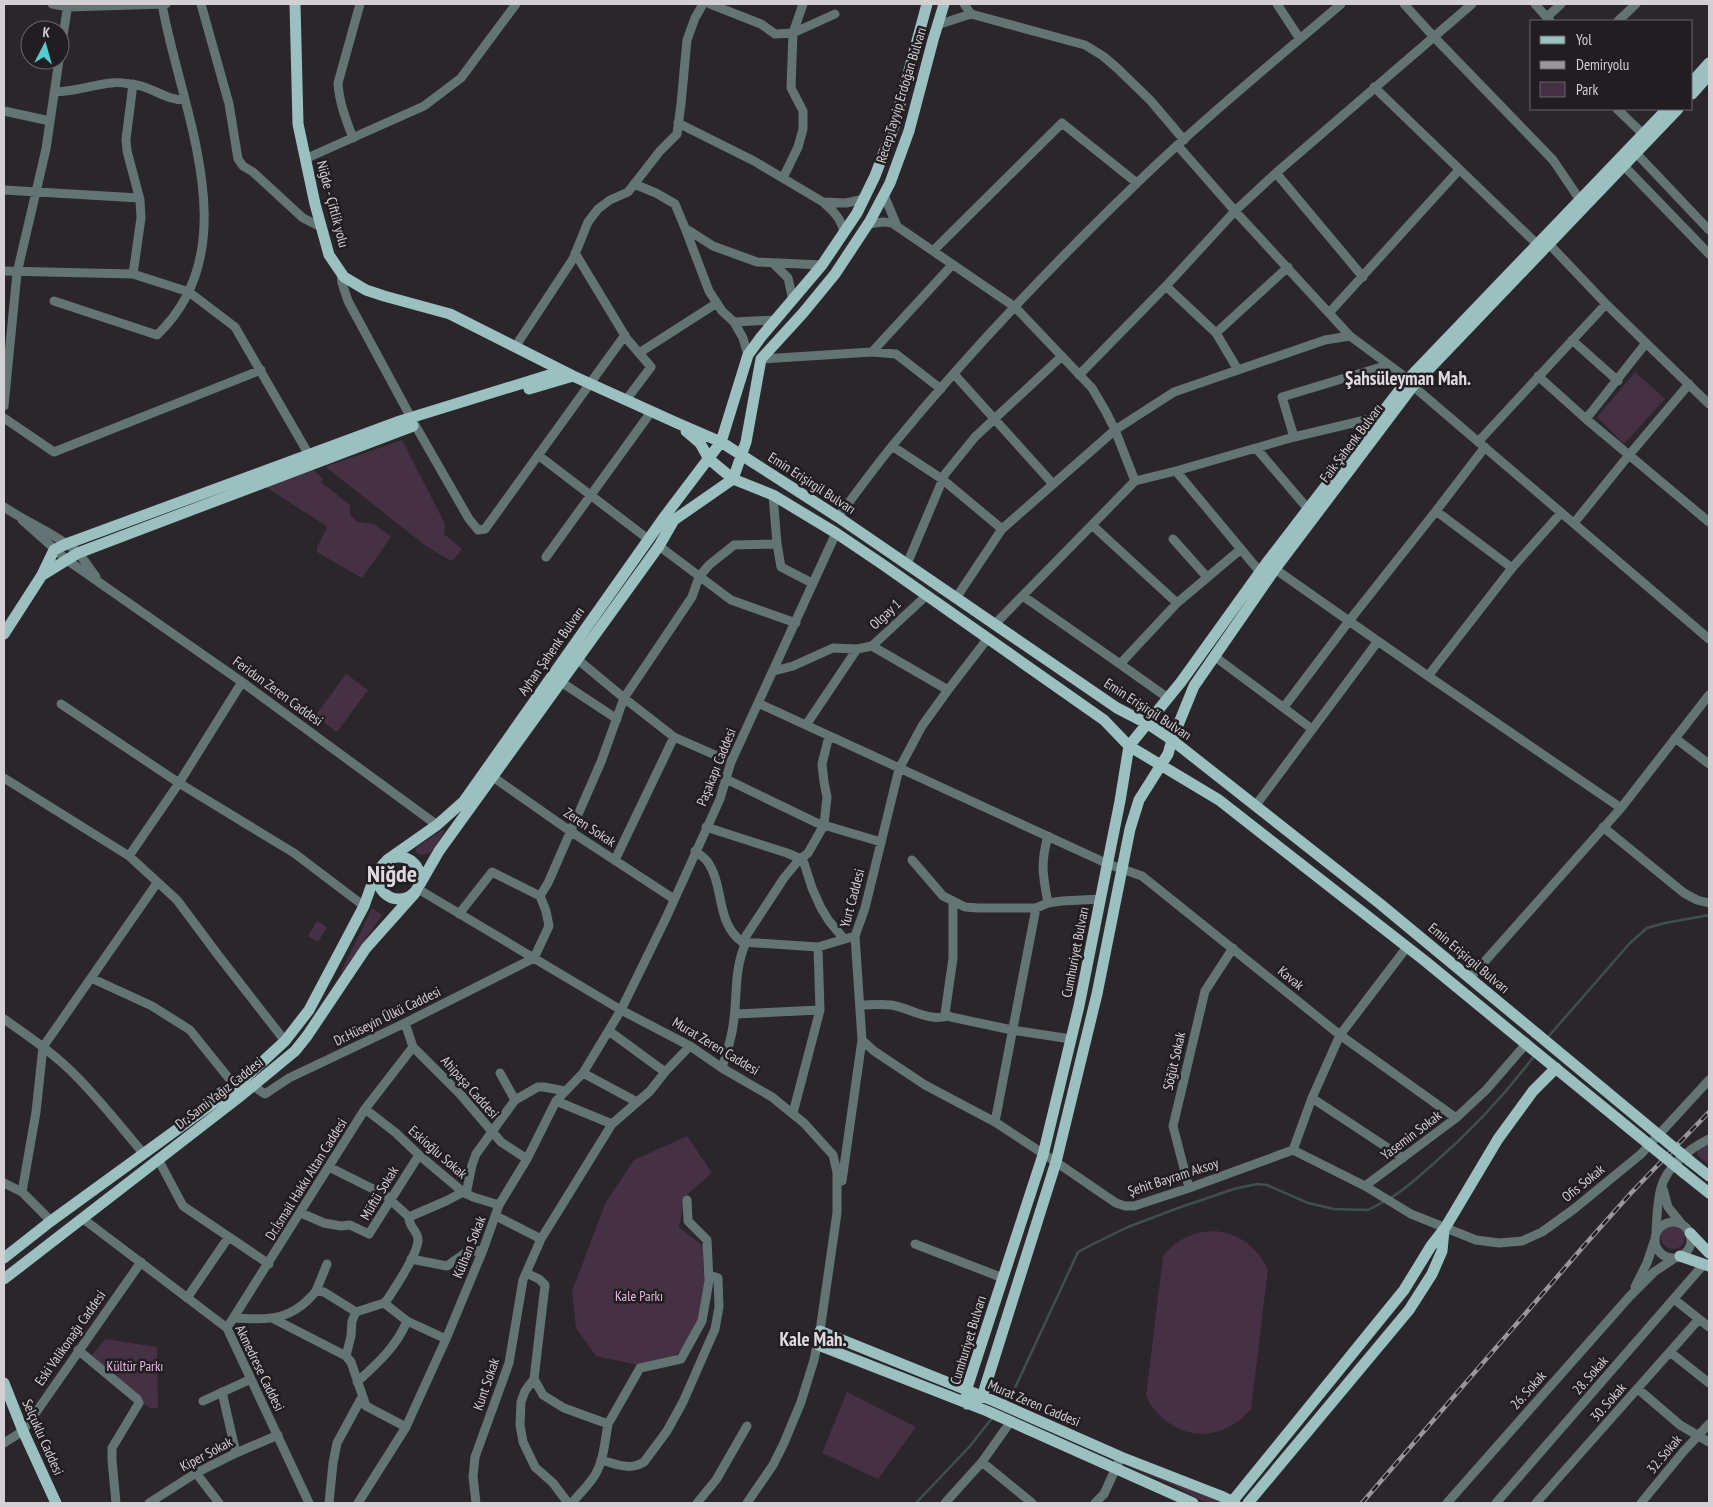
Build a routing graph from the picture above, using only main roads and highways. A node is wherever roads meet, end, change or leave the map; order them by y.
1 (295, 4) edge
2 (927, 4) edge
3 (944, 4) edge
4 (1709, 63) edge
5 (1709, 75) edge
6 (1693, 81) edge
7 (1693, 93) edge
8 (1666, 110) edge
9 (1677, 110) edge
10 (1543, 244) junction
11 (562, 371) junction
12 (574, 376) junction
13 (1411, 383) junction
14 (414, 421) junction
15 (677, 424) junction
16 (721, 442) junction
17 (742, 455) junction
18 (312, 459) junction
19 (709, 459) junction
20 (733, 479) junction
21 (42, 575) junction
22 (4, 634) edge
23 (1148, 724) junction
24 (1172, 740) junction
25 (1129, 746) junction
26 (1160, 766) junction
27 (384, 864) junction
28 (418, 889) junction
29 (1556, 1068) junction
30 (1709, 1176) edge
31 (1709, 1193) edge
32 (1444, 1228) junction
33 (1690, 1233) road end
34 (1709, 1253) edge
35 (1678, 1257) road end
36 (4, 1258) edge
37 (1706, 1265) edge
38 (4, 1279) edge
39 (820, 1331) road end
40 (818, 1345) road end
41 (4, 1383) edge
42 (966, 1391) junction
43 (982, 1397) junction
44 (968, 1404) junction
45 (1008, 1416) junction
46 (1119, 1462) junction
47 (56, 1503) edge
48 (1193, 1503) edge
49 (1233, 1503) edge
50 (1248, 1503) edge

1 - 11 main road, Niğde - Çiftlik yolu
2 - 16 main road, Recep Tayyip Erdoğan Bulvarı
3 - 17 main road, Recep Tayyip Erdoğan Bulvarı
4 - 6 main road
5 - 7 main road
8 - 10 main road, Faik Şahenk Bulvarı
9 - 10 main road, Faik Şahenk Bulvarı
10 - 13 main road, Faik Şahenk Bulvarı
11 - 12 main road, Niğde - Çiftlik yolu
11 - 14 main road
12 - 14 main road
12 - 15 main road, Niğde - Çiftlik yolu
13 - 23 main road, Faik Şahenk Bulvarı
13 - 24 main road, Faik Şahenk Bulvarı
14 - 18 main road
15 - 16 main road, Emin Erişirgil Bulvarı
15 - 19 main road, Emin Erişirgil Bulvarı
16 - 17 main road, Emin Erişirgil Bulvarı
16 - 19 main road, Ayhan Şahenk Bulvarı
17 - 20 main road
17 - 23 main road, Emin Erişirgil Bulvarı
18 - 21 main road
18 - 21 main road
19 - 20 main road, Emin Erişirgil Bulvarı
19 - 27 main road, Ayhan Şahenk Bulvarı
20 - 25 main road, Emin Erişirgil Bulvarı
20 - 28 main road, Ayhan Şahenk Bulvarı
21 - 22 main road
23 - 24 main road, Emin Erişirgil Bulvarı
23 - 25 main road, Faik Şahenk Bulvarı
24 - 26 main road, Faik Şahenk Bulvarı
24 - 30 main road, Emin Erişirgil Bulvarı, bridge
25 - 26 main road, Emin Erişirgil Bulvarı
25 - 42 main road, Cumhuriyet Bulvarı
26 - 29 main road, Emin Erişirgil Bulvarı, bridge
26 - 43 main road
27 - 28 main road
27 - 28 main road
27 - 36 main road, Dr. Sami Yağız Caddesi
28 - 38 main road, Dr. Sami Yağız Caddesi
29 - 31 main road, Emin Erişirgil Bulvarı, bridge
29 - 32 main road
32 - 49 main road
32 - 50 main road
33 - 34 main road
35 - 37 main road
39 - 42 main road, Murat Zeren Caddesi
40 - 44 main road, Murat Zeren Caddesi
41 - 47 main road, Selçuklu Caddesi
42 - 43 main road, Murat Zeren Caddesi
42 - 44 main road, Cumhuriyet Bulvarı
43 - 44 main road, Cumhuriyet Bulvarı
43 - 45 main road, Murat Zeren Caddesi
44 - 45 main road, Murat Zeren Caddesi
45 - 46 main road, Murat Zeren Caddesi
46 - 48 main road, Murat Zeren Caddesi
46 - 49 main road, Murat Zeren Caddesi

